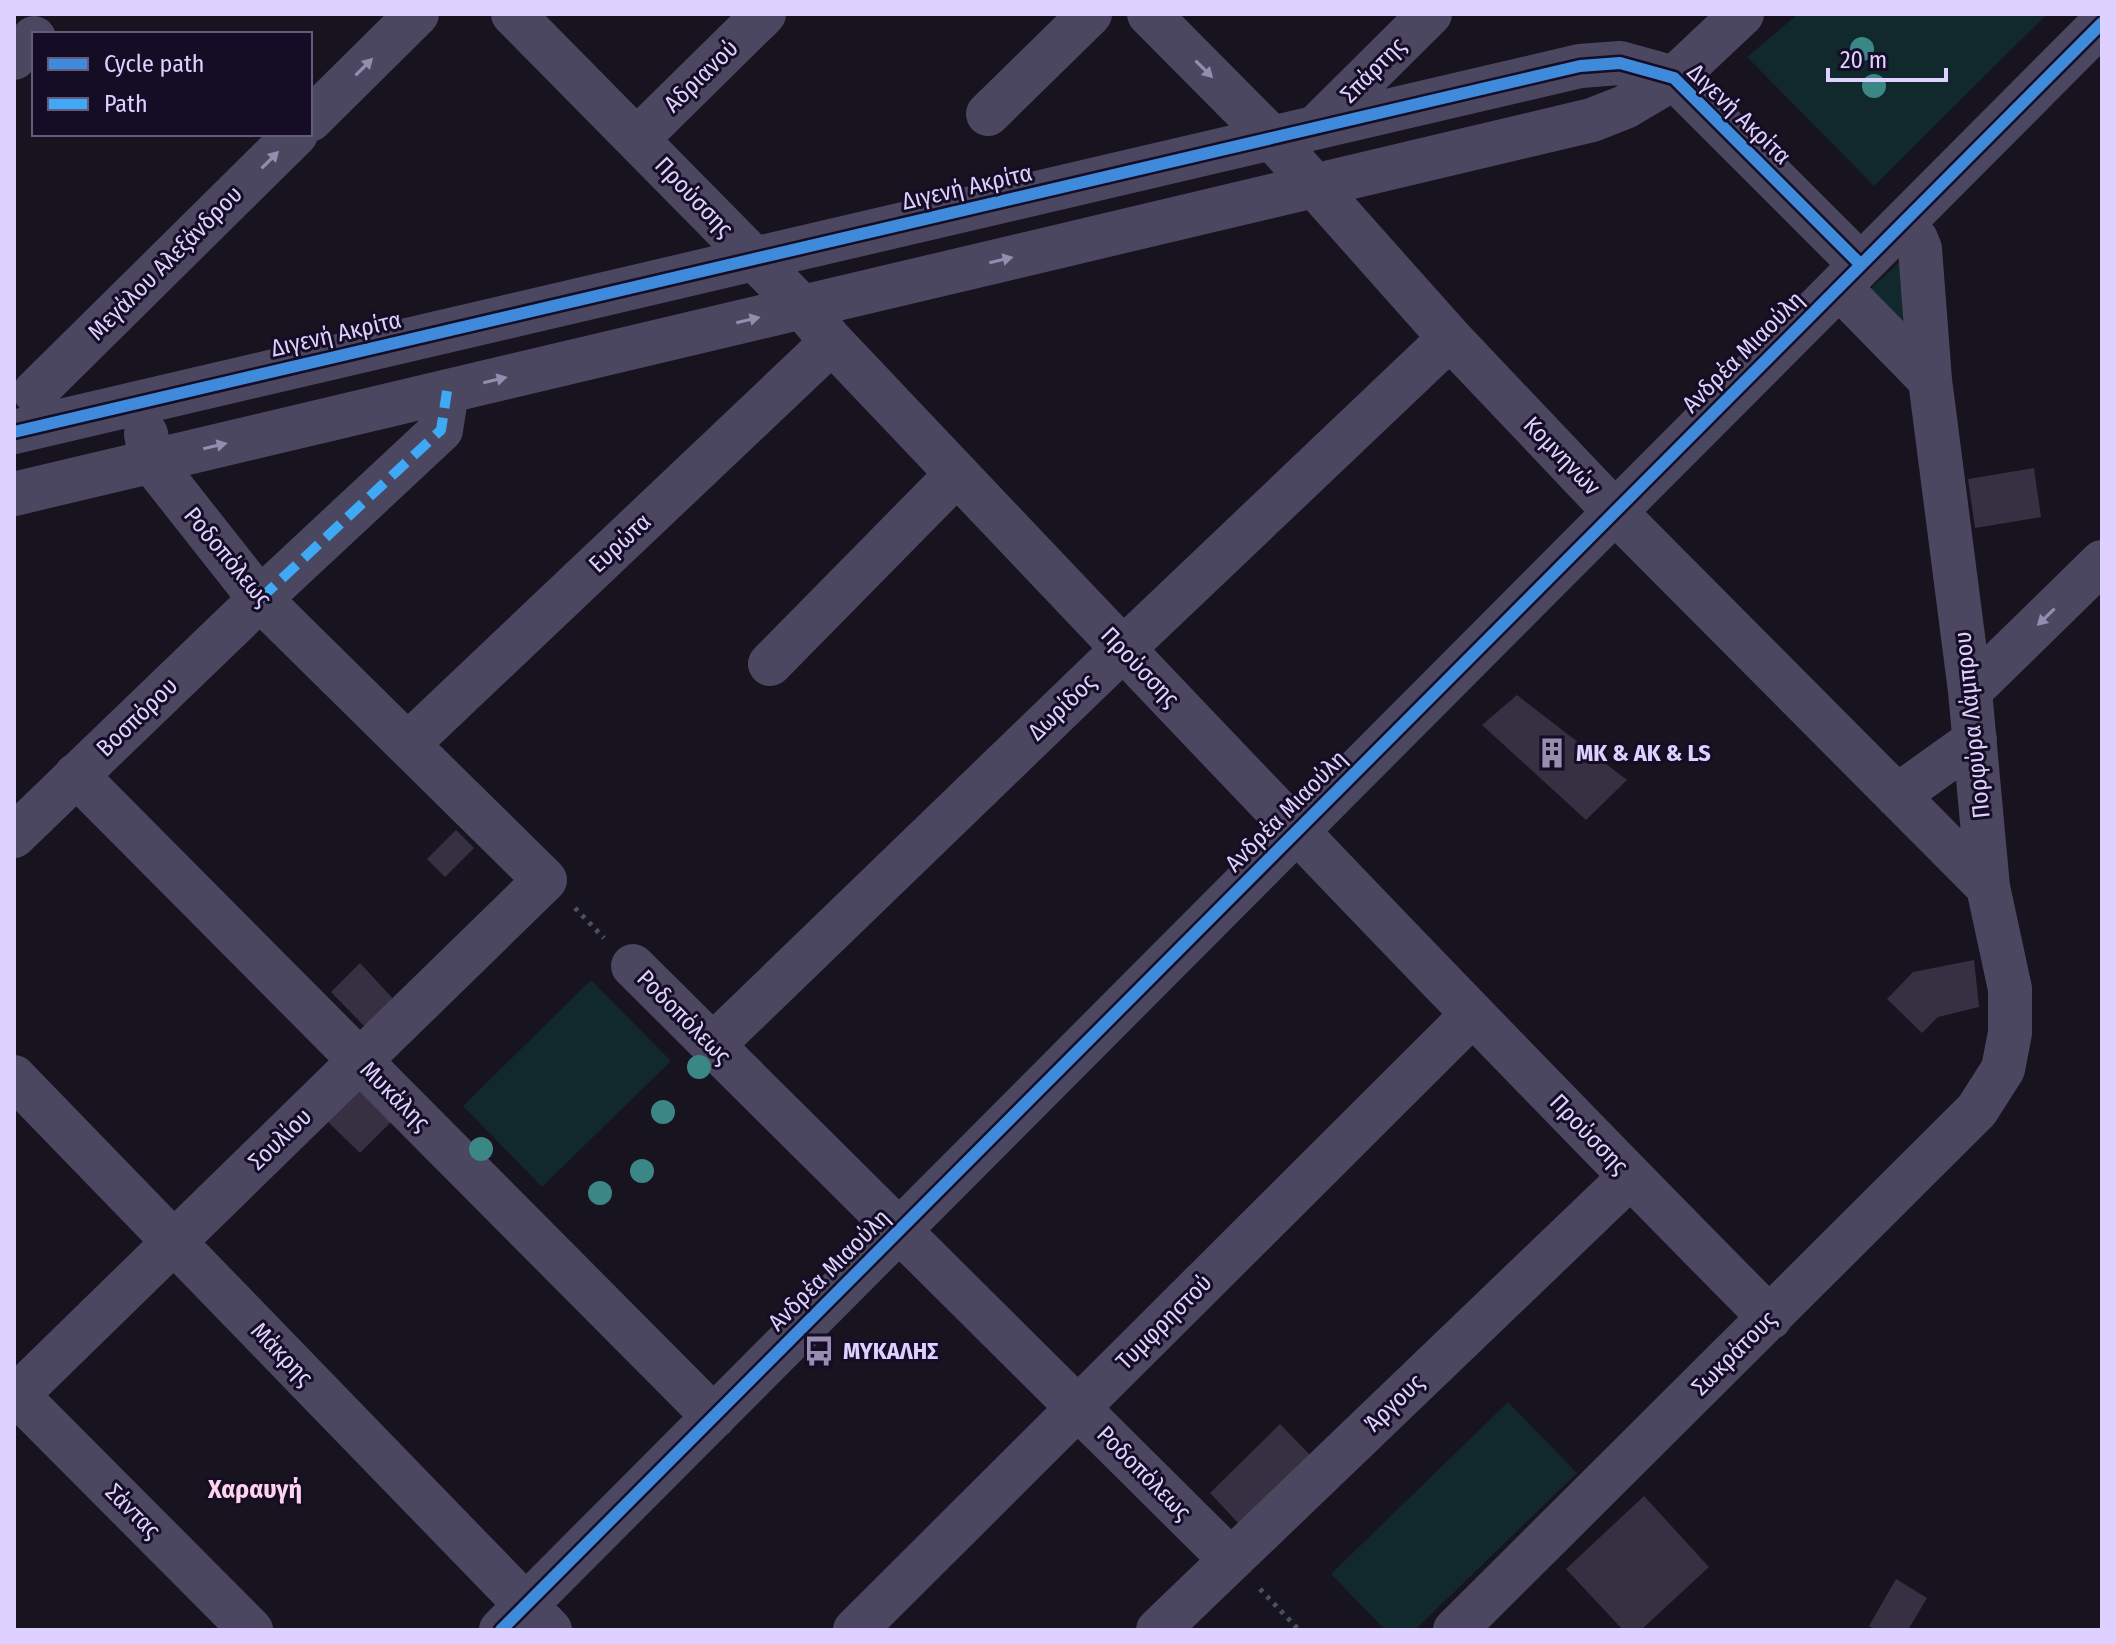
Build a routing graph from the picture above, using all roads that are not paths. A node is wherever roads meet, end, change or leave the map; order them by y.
1 (57, 14) edge
2 (417, 14) edge
3 (513, 14) edge
4 (764, 14) edge
5 (1090, 14) edge
6 (1149, 14) edge
7 (1430, 14) edge
8 (1742, 14) edge
9 (2097, 22) edge
10 (40, 32) edge
11 (32, 40) edge
12 (14, 58) edge
13 (1674, 78) junction
14 (988, 114) dead end
15 (312, 118) edge
16 (1316, 127) junction
17 (294, 136) edge
18 (1272, 138) junction
19 (637, 139) junction
20 (1313, 186) junction
21 (1901, 225) junction
22 (754, 259) junction
23 (1850, 276) junction
24 (802, 307) junction
25 (1450, 338) junction
26 (832, 342) junction
27 (1930, 380) junction
28 (447, 391) junction
29 (141, 403) junction
30 (27, 405) edge
31 (151, 461) junction
32 (957, 474) junction
33 (57, 484) junction
34 (14, 494) edge
35 (1615, 512) junction
36 (2102, 562) edge
37 (260, 599) junction
38 (1123, 649) junction
39 (770, 664) dead end
40 (1970, 691) junction
41 (1975, 740) junction
42 (408, 744) junction
43 (76, 775) junction
44 (1897, 796) junction
45 (1297, 831) junction
46 (14, 836) edge
47 (545, 880) joint
48 (1988, 887) junction
49 (633, 966) road end
50 (1473, 1014) junction
51 (712, 1046) junction
52 (360, 1061) junction
53 (2003, 1069) joint
54 (14, 1077) edge
55 (1630, 1177) junction
56 (901, 1229) junction
57 (173, 1242) junction
58 (1770, 1318) junction
59 (15, 1395) edge
60 (1078, 1408) junction
61 (714, 1417) junction
62 (1231, 1560) junction
63 (526, 1622) edge
64 (251, 1630) edge
65 (855, 1630) edge
66 (1158, 1630) edge
67 (1455, 1630) edge

1 - 10 street
15 -> 2 street
3 - 19 street, Προύσσης
4 - 19 street, Αδριανού
5 - 14 street
6 -> 18 street, Κομνηνών
7 - 16 street, Σπάρτης
8 - 13 street
9 - 21 street, Ανδρέα Μιαούλη
11 - 12 street
13 - 16 street, Διγενή Ακρίτα
13 - 20 street, Διγενή Ακρίτα
13 - 23 street, Διγενή Ακρίτα
16 - 18 street, Διγενή Ακρίτα
30 -> 17 street, Μεγάλου Αλεξάνδρου
18 - 20 street, Κομνηνών
18 - 22 street, Διγενή Ακρίτα
19 - 22 street, Προύσσης
24 -> 20 street, Διγενή Ακρίτα
20 - 25 street, Κομνηνών
21 - 23 street, Ανδρέα Μιαούλη
21 - 27 street, Πορφύρα Λάμπρου
22 - 24 street, Προύσσης
22 - 29 street, Διγενή Ακρίτα
23 - 27 street
23 - 35 street, Ανδρέα Μιαούλη
24 - 26 street, Προύσσης
28 -> 24 street, Διγενή Ακρίτα
25 - 35 street, Κομνηνών
25 - 38 street, Δωρίδος
26 - 32 street, Προύσσης
26 - 42 street, Ευρώτα
27 - 40 street, Πορφύρα Λάμπρου
31 -> 28 street, Διγενή Ακρίτα
28 - 37 street, Βοσπόρου
29 - 30 street, Διγενή Ακρίτα
29 - 31 street
30 - 33 street
31 - 33 street, Διγενή Ακρίτα
31 - 37 street, Ροδοπόλεως
32 - 38 street, Προύσσης
32 - 39 street
33 - 34 street, Διγενή Ακρίτα
35 - 44 street, Κομνηνών
35 - 45 street, Ανδρέα Μιαούλη
36 -> 40 street
37 - 42 street, Ροδοπόλεως
37 - 43 street, Βοσπόρου
38 - 45 street, Προύσσης
38 - 51 street, Δωρίδος
40 - 41 street, Πορφύρα Λάμπρου
41 - 44 street
41 - 48 street, Πορφύρα Λάμπρου
42 - 47 street, Ροδοπόλεως
43 - 46 street, Βοσπόρου
43 - 52 street, Μυκάλης
44 - 48 street, Κομνηνών
45 - 50 street, Προύσσης
45 - 56 street, Ανδρέα Μιαούλη
47 - 52 street, Σουλίου
48 - 53 street, Πορφύρα Λάμπρου
49 - 51 street, Ροδοπόλεως
50 - 55 street, Προύσσης
50 - 60 street, Τυμφρηστού
51 - 56 street, Ροδοπόλεως
52 - 57 street, Σουλίου
52 - 61 street, Μυκάλης
53 - 58 street, Σωκράτους
54 - 57 street, Μάκρης
55 - 58 street, Προύσσης
55 - 62 street, Άργους
56 - 60 street, Ροδοπόλεως
56 - 61 street, Ανδρέα Μιαούλη
57 - 59 street, Σουλίου
57 - 63 street, Μάκρης
58 - 67 street, Σωκράτους
59 - 64 street, Σάντας
60 - 62 street, Ροδοπόλεως
60 - 65 street, Τυμφρηστού
61 - 63 street, Ανδρέα Μιαούλη
62 - 66 street, Άργους

